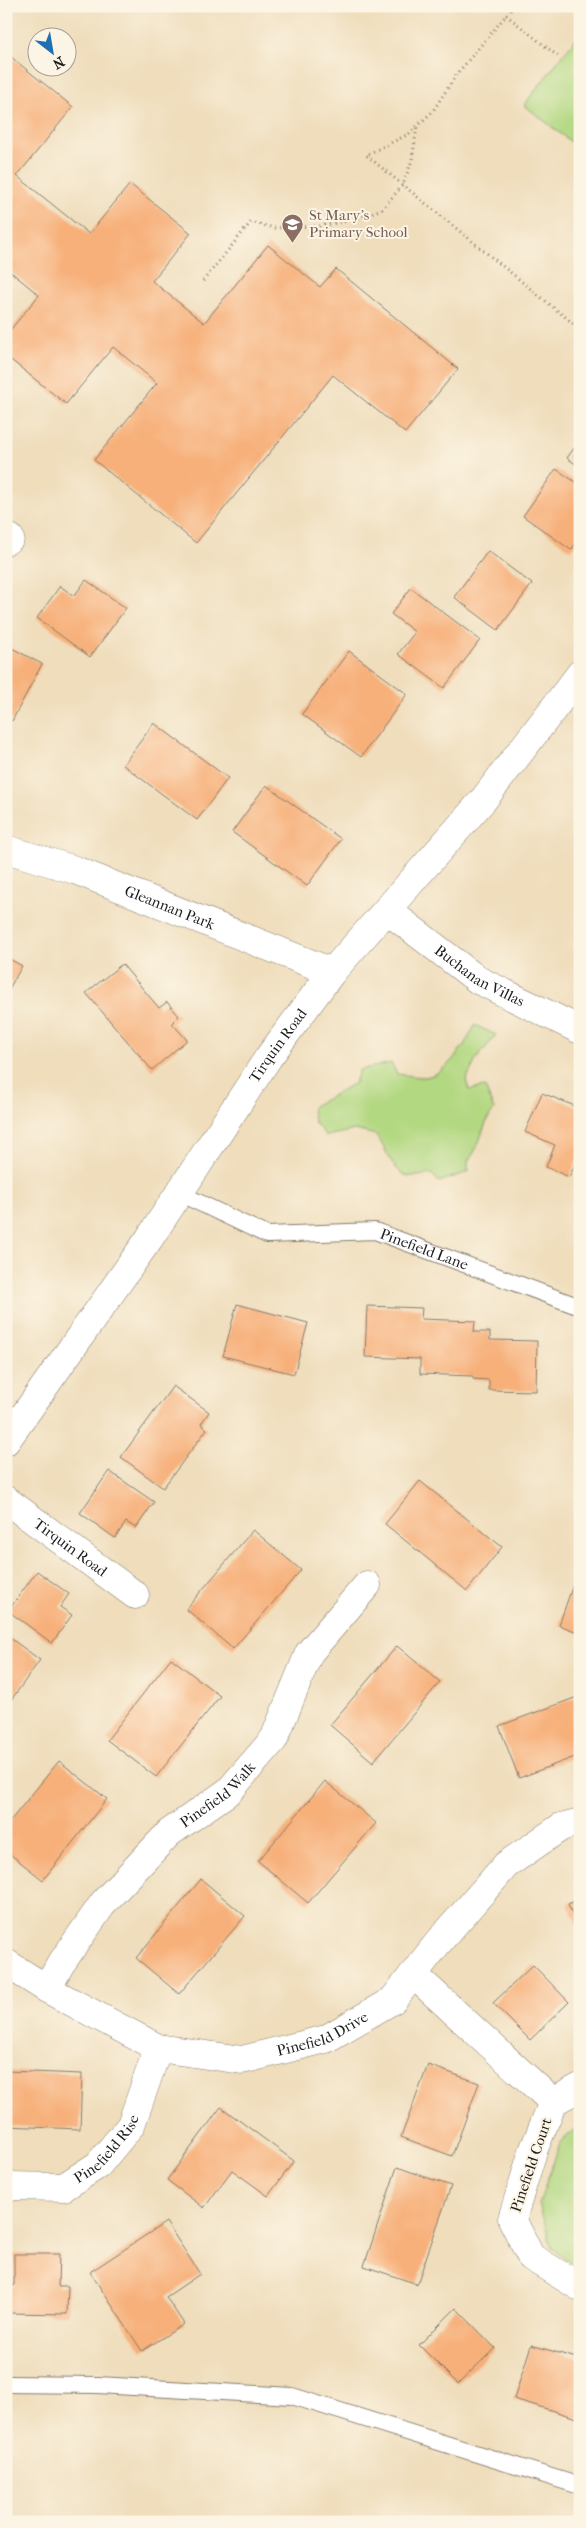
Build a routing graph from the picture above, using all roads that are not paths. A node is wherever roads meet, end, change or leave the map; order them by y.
1 (580, 674) edge
2 (6, 849) edge
3 (387, 910) junction
4 (332, 972) junction
5 (580, 1030) edge
6 (179, 1193) junction
7 (580, 1307) edge
8 (6, 1441) edge
9 (6, 1500) edge
10 (366, 1585) dead end
11 (135, 1595) dead end
12 (580, 1822) edge
13 (6, 1963) edge
14 (413, 1974) junction
15 (47, 1989) junction
16 (158, 2048) junction
17 (580, 2087) edge
18 (553, 2102) junction
19 (6, 2186) edge
20 (580, 2287) edge
21 (6, 2384) edge
22 (580, 2486) edge

1 - 3 street, Tirquin Road
2 - 4 street, Gleannan Park
3 - 4 street, Tirquin Road
3 - 5 street, Buchanan Villas
4 - 6 street, Tirquin Road
6 - 7 lane, Pinefield Lane
6 - 8 street, Tirquin Road
9 - 11 street, Tirquin Road
10 - 15 street, Pinefield Walk
12 - 14 street, Pinefield Drive
13 - 15 street, Pinefield Drive
14 - 16 street, Pinefield Drive
14 - 18 street, Pinefield Court
15 - 16 street, Pinefield Drive
16 - 19 street, Pinefield Rise
17 - 18 street, Pinefield Court
18 - 20 street, Pinefield Court
21 - 22 lane

